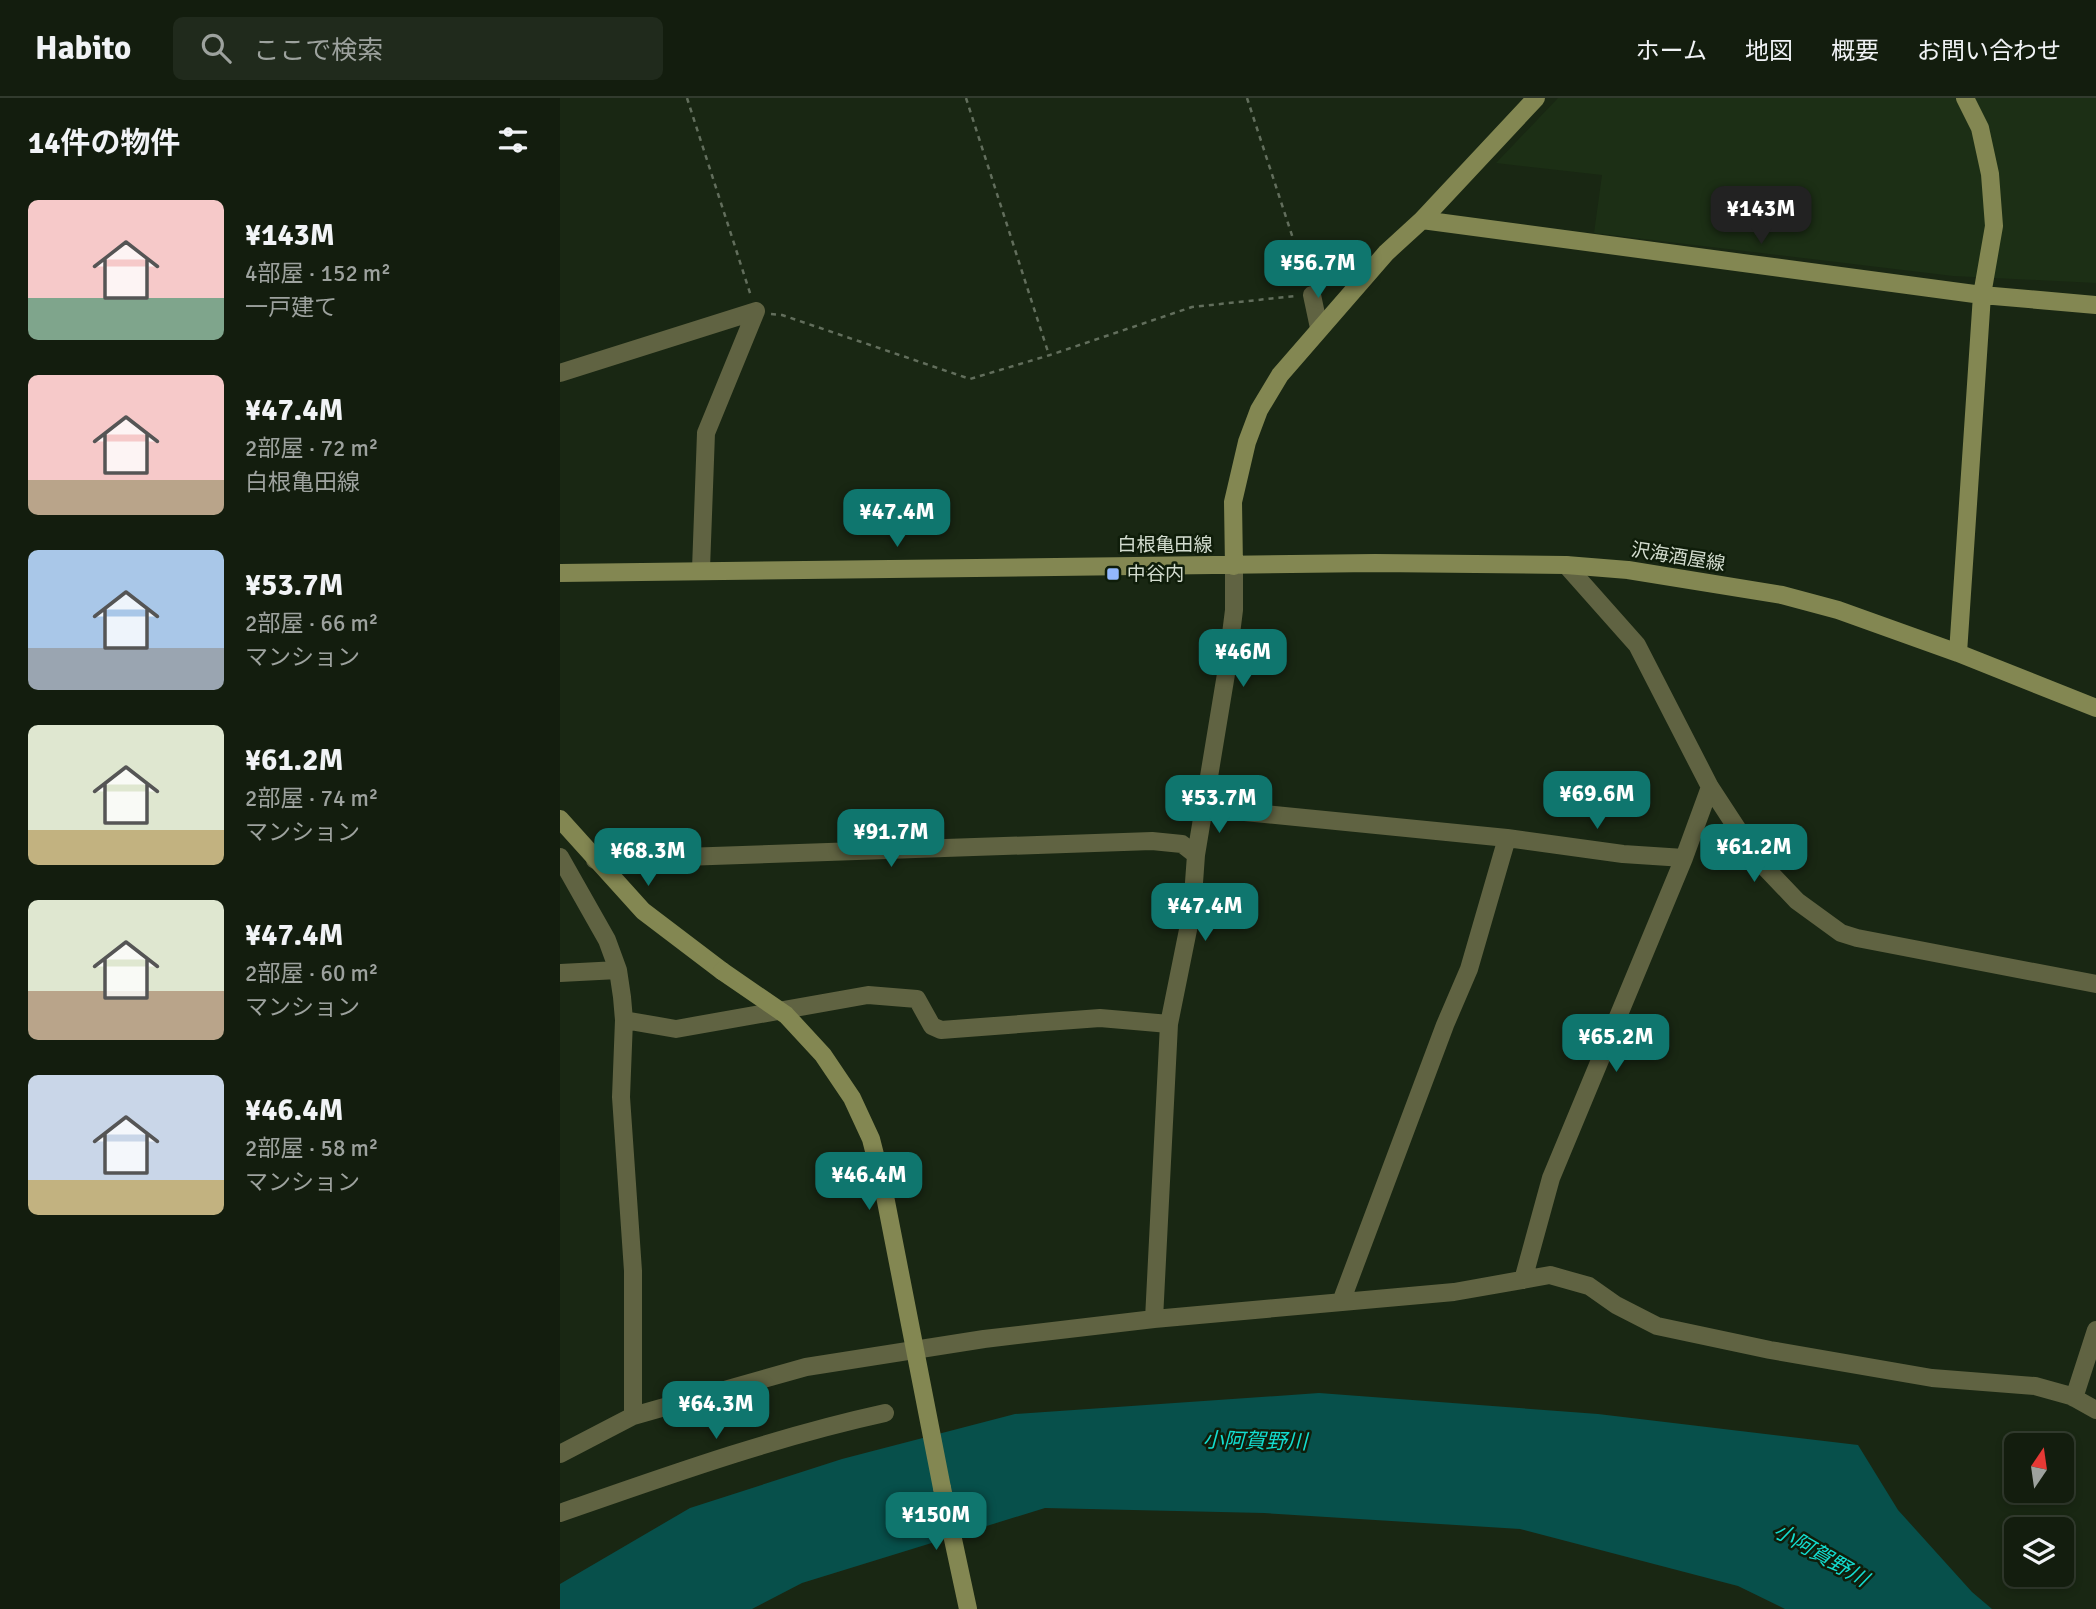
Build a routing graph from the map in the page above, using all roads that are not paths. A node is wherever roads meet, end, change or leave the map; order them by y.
1 (1536, 98) edge
2 (1965, 98) edge
3 (1422, 220) junction
4 (1312, 295) road end
5 (1982, 295) junction
6 (2096, 305) edge
7 (1319, 328) junction
8 (560, 373) edge
9 (1566, 565) junction
10 (1234, 566) junction
11 (701, 569) junction
12 (560, 573) edge
13 (1958, 653) junction
14 (2096, 708) edge
15 (1710, 788) junction
16 (1204, 808) junction
17 (560, 819) edge
18 (1507, 838) junction
19 (1196, 855) junction
20 (560, 857) edge
21 (1684, 858) junction
22 (595, 860) junction
23 (618, 970) junction
24 (560, 974) edge
25 (2096, 984) edge
26 (624, 1020) junction
27 (1169, 1024) junction
28 (1523, 1280) junction
29 (1341, 1302) junction
30 (1154, 1319) junction
31 (2096, 1330) edge
32 (2074, 1398) junction
33 (2096, 1410) edge
34 (885, 1413) dead end
35 (634, 1416) junction
36 (560, 1454) edge
37 (560, 1513) edge
38 (968, 1609) edge

1 - 3 street, 白根亀田線
2 - 5 street
3 - 5 street
3 - 7 street, 白根亀田線
4 - 7 street
5 - 6 street
5 - 13 street
7 - 10 street, 白根亀田線
8 - 11 street
9 - 10 street, 沢海酒屋線
9 - 13 street, 沢海酒屋線
9 - 15 street
10 - 11 street, 白根亀田線
10 - 16 street
11 - 12 street, 白根亀田線
13 - 14 street, 沢海酒屋線
15 - 21 street
15 - 25 street
16 - 18 street
16 - 19 street
17 - 22 street
18 - 21 street
18 - 29 street
19 - 22 street
19 - 27 street
20 - 23 street
21 - 28 street
22 - 38 street, bridge
23 - 24 street
23 - 26 street
26 - 27 street
26 - 35 street
27 - 30 street
28 - 29 street
28 - 32 street
29 - 30 street
30 - 35 street
31 - 32 street
32 - 33 street
34 - 37 street
35 - 36 street

